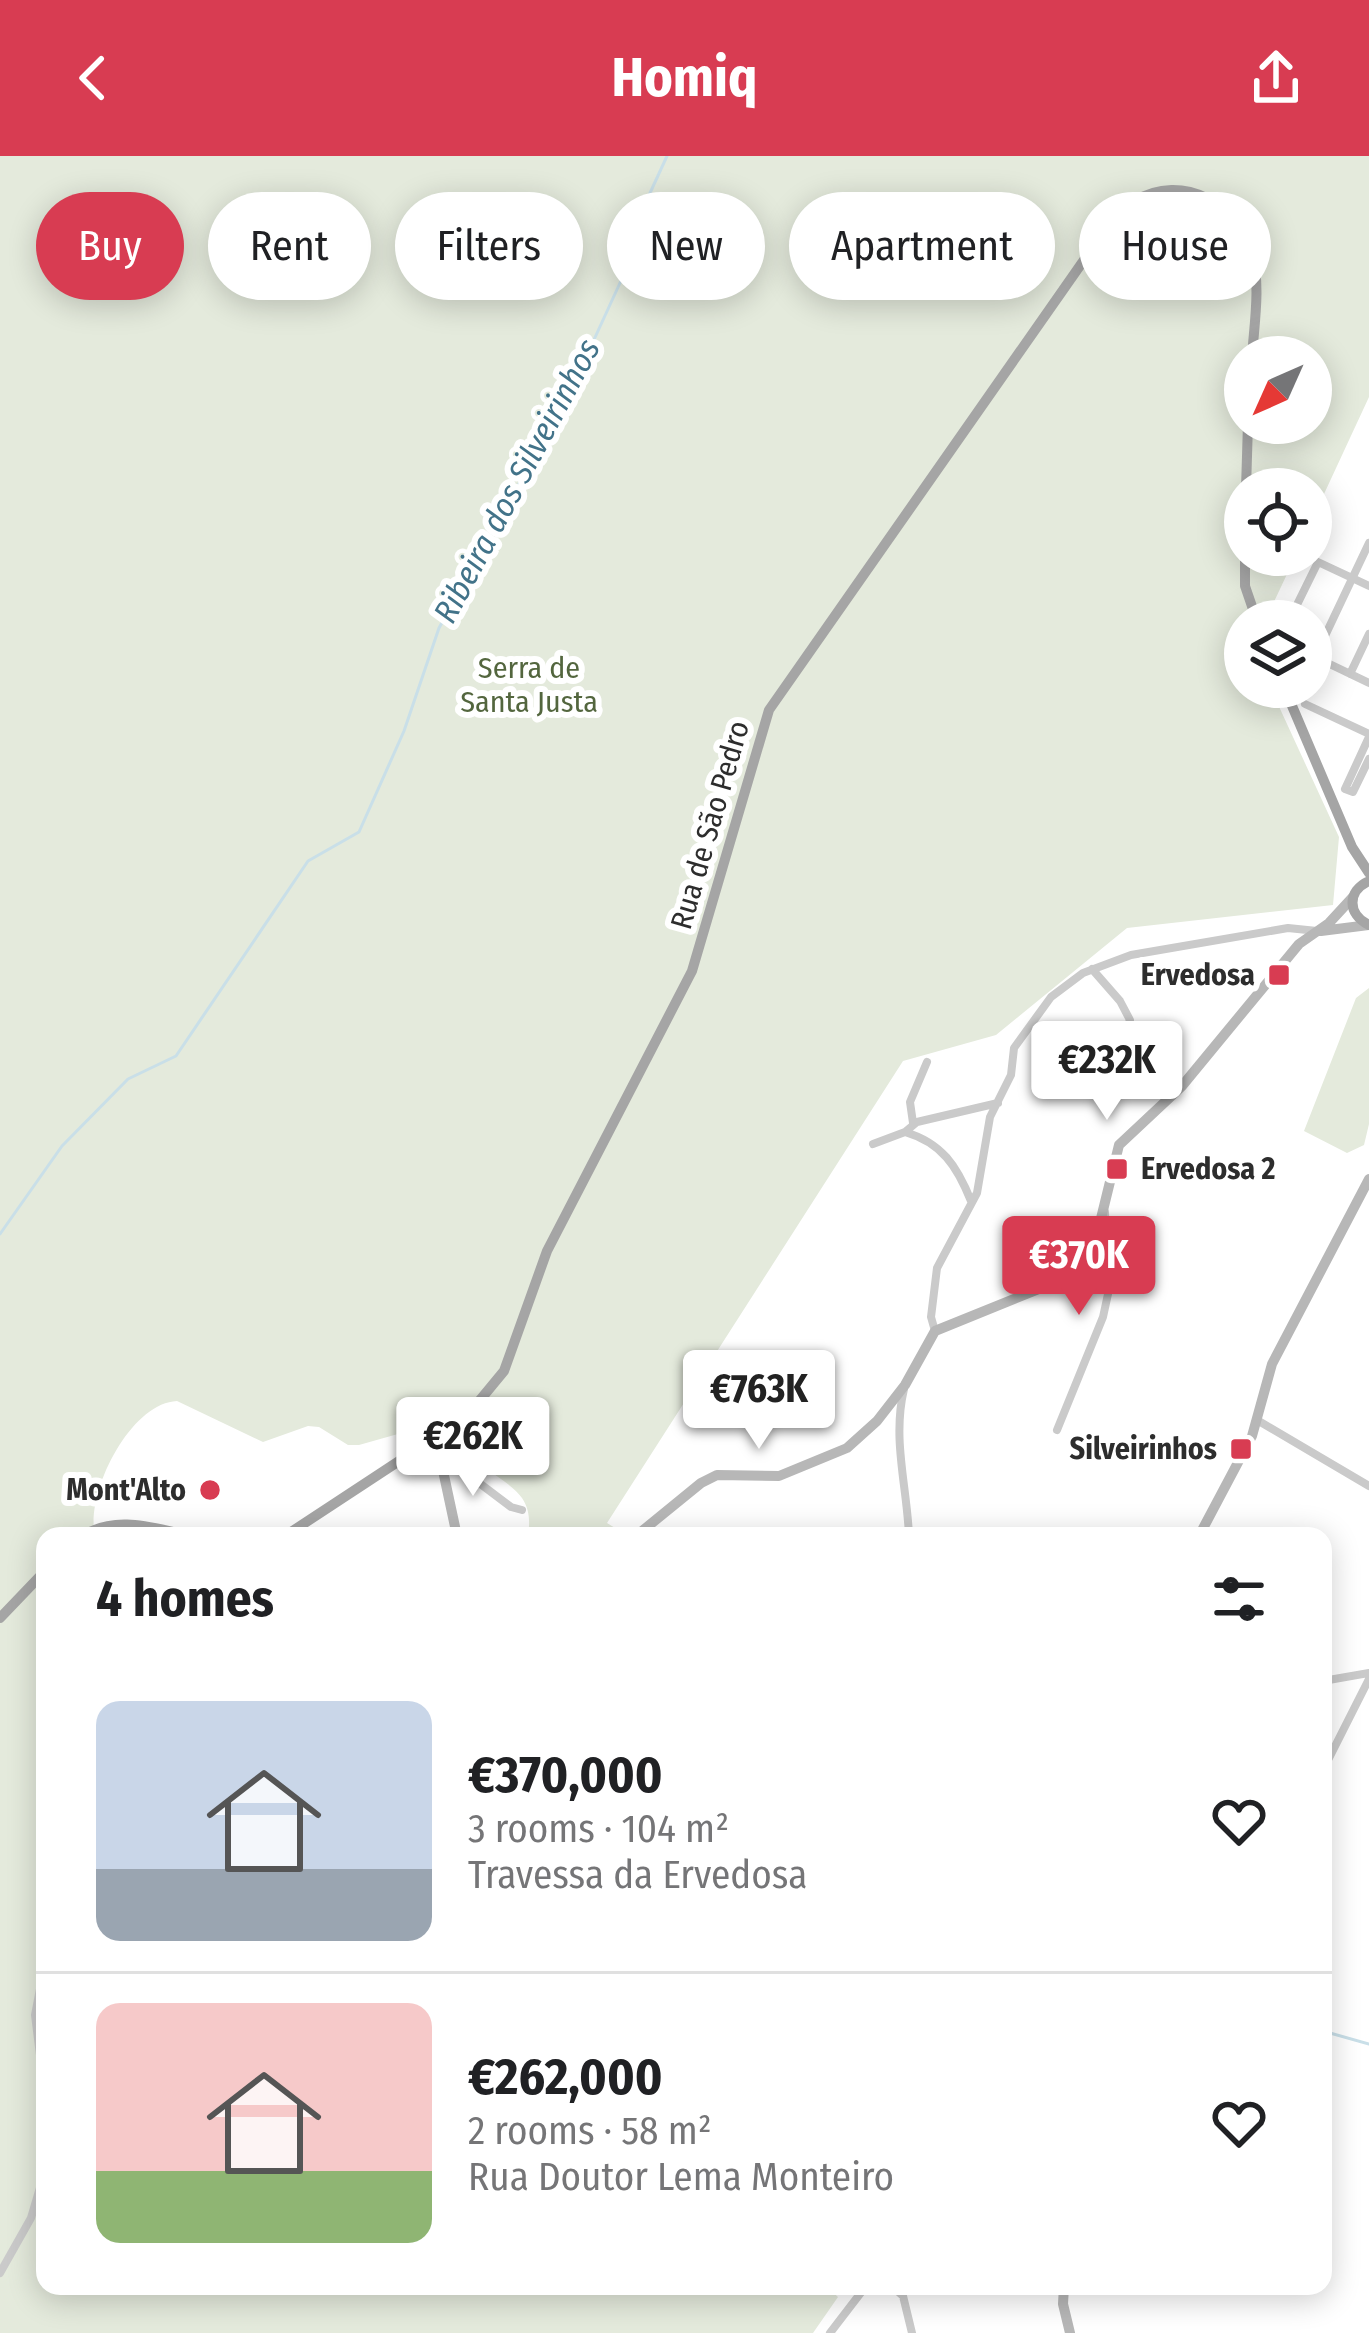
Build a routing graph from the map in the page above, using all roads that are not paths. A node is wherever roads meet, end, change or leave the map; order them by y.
1 (1253, 336) edge
2 (1369, 543) edge
3 (1352, 578) junction
4 (1369, 586) edge
5 (1299, 600) edge
6 (1369, 634) edge
7 (1350, 674) junction
8 (1369, 683) edge
9 (1293, 708) edge
10 (1313, 708) edge
11 (1369, 736) edge
12 (1369, 759) edge
13 (1362, 885) edge
14 (1369, 925) edge
15 (1318, 932) junction
16 (1092, 969) junction
17 (927, 1062) dead end
18 (1088, 1078) dead end
19 (998, 1103) junction
20 (942, 1117) junction
21 (913, 1123) junction
22 (905, 1132) junction
23 (873, 1144) dead end
24 (936, 1144) junction
25 (1369, 1179) edge
26 (971, 1203) junction
27 (1104, 1205) junction
28 (935, 1331) junction
29 (905, 1385) junction
30 (1256, 1419) junction
31 (1057, 1430) dead end
32 (432, 1441) junction
33 (443, 1470) junction
34 (1369, 1486) edge
35 (522, 1510) dead end
36 (299, 1527) edge
37 (455, 1527) edge
38 (647, 1527) edge
39 (909, 1527) edge
40 (1204, 1527) edge
41 (36, 1580) edge
42 (0, 1618) edge
43 (1369, 1676) edge
44 (1332, 1680) edge
45 (1332, 1752) edge
46 (36, 2201) edge
47 (0, 2273) edge
48 (859, 2295) edge
49 (902, 2295) edge
50 (1064, 2295) edge
51 (830, 2333) edge
52 (912, 2333) edge
53 (1070, 2333) edge

1 - 32 main road, Rua de São Pedro
2 - 3 street
3 - 4 street
3 - 5 street
3 - 7 street
6 - 7 street
7 - 8 street
9 - 13 main road
10 - 11 street
11 - 12 street
13 - 14 main road
13 - 15 street
14 - 15 street
15 - 16 street
15 - 27 street
16 - 18 street
16 - 19 street
17 - 21 street
19 - 20 street
19 - 26 street
20 - 21 street
20 - 24 street
21 - 22 street
22 - 23 street
22 - 24 street
24 - 26 street
25 - 30 street
26 - 28 street
27 - 28 street
27 - 31 street
28 - 29 street
29 - 38 street
29 - 39 street
30 - 34 street
30 - 40 street
32 - 33 street
32 - 36 main road, Rua de São Pedro
33 - 35 street
33 - 37 street
41 - 42 main road
43 - 44 street
43 - 45 street
46 - 47 street
48 - 51 street
49 - 52 street
50 - 53 street

